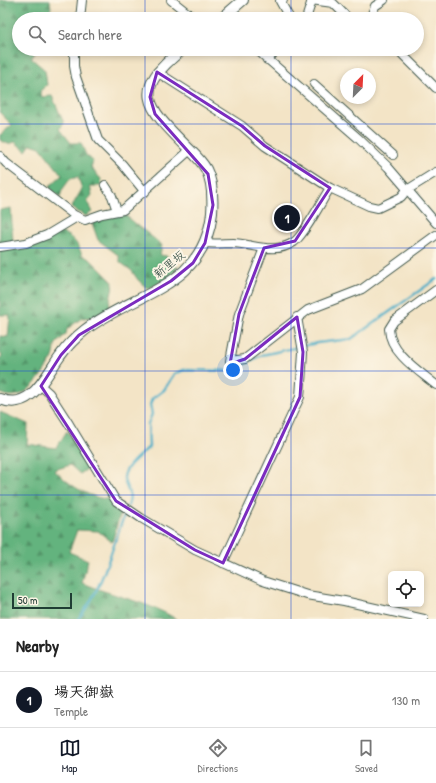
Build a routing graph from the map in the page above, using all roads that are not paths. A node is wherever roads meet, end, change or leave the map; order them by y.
1 (82, 0) edge
2 (171, 0) edge
3 (243, 0) edge
4 (283, 0) edge
5 (312, 0) edge
6 (384, 0) edge
7 (81, 12) edge
8 (186, 12) edge
9 (231, 12) edge
10 (286, 12) edge
11 (308, 12) edge
12 (342, 12) edge
13 (373, 12) edge
14 (74, 56) edge
15 (175, 56) edge
16 (263, 56) edge
17 (271, 56) edge
18 (404, 56) edge
19 (267, 60) junction
20 (157, 72) junction
21 (314, 84) dead end
22 (436, 88) edge
23 (334, 101) junction
24 (331, 115) junction
25 (190, 150) junction
26 (393, 155) dead end
27 (0, 156) edge
28 (436, 172) edge
29 (105, 185) dead end
30 (330, 188) junction
31 (407, 190) junction
32 (145, 192) junction
33 (117, 211) junction
34 (77, 217) junction
35 (436, 223) edge
36 (436, 235) edge
37 (205, 243) junction
38 (0, 247) edge
39 (264, 248) junction
40 (436, 290) edge
41 (297, 317) junction
42 (436, 385) edge
43 (41, 386) junction
44 (0, 399) edge
45 (223, 563) junction
46 (424, 619) edge

1 - 7 street
2 - 8 street
3 - 9 main road
4 - 10 street
5 - 11 street
5 - 12 street
6 - 13 street
14 - 32 street
15 - 20 main road, 新里坂
16 - 19 street
17 - 19 street
18 - 22 street
19 - 24 street
20 - 25 main road, 新里坂
20 - 30 street
21 - 23 street
23 - 24 street
23 - 26 street
24 - 31 street
25 - 32 street
25 - 37 main road, 新里坂
27 - 34 street
28 - 31 street
29 - 33 street
30 - 31 street
30 - 39 street
31 - 35 street
32 - 33 street
33 - 34 street
34 - 38 street
36 - 41 street
37 - 39 street
37 - 43 main road, 新里坂
39 - 41 street
40 - 42 street
41 - 45 street
43 - 44 main road, 新里坂
43 - 45 street
45 - 46 street

